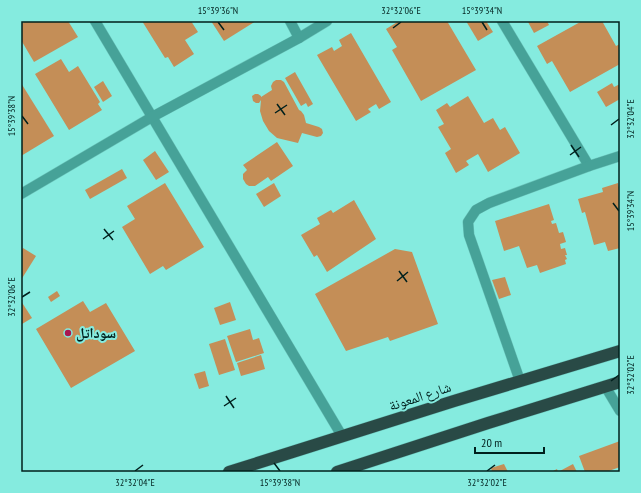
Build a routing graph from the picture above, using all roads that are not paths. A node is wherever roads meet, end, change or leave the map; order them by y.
1 (95, 21) edge
2 (290, 21) edge
3 (327, 21) edge
4 (502, 21) edge
5 (299, 38) junction
6 (152, 117) junction
7 (620, 156) edge
8 (589, 166) junction
9 (21, 194) edge
10 (620, 351) edge
11 (520, 381) junction
12 (620, 382) edge
13 (605, 386) junction
14 (620, 411) edge
15 (342, 436) junction
16 (358, 469) edge
17 (229, 472) edge
18 (338, 472) edge

1 - 6 street
2 - 5 street
3 - 5 street
4 - 8 street
5 - 6 street
6 - 9 street
6 - 15 street
7 - 8 street
8 - 11 street
10 - 11 highway, شارع المعونة
11 - 15 highway, شارع المعونة
12 - 13 highway
13 - 14 street
13 - 16 highway
15 - 17 highway, شارع المعونة
16 - 18 highway

